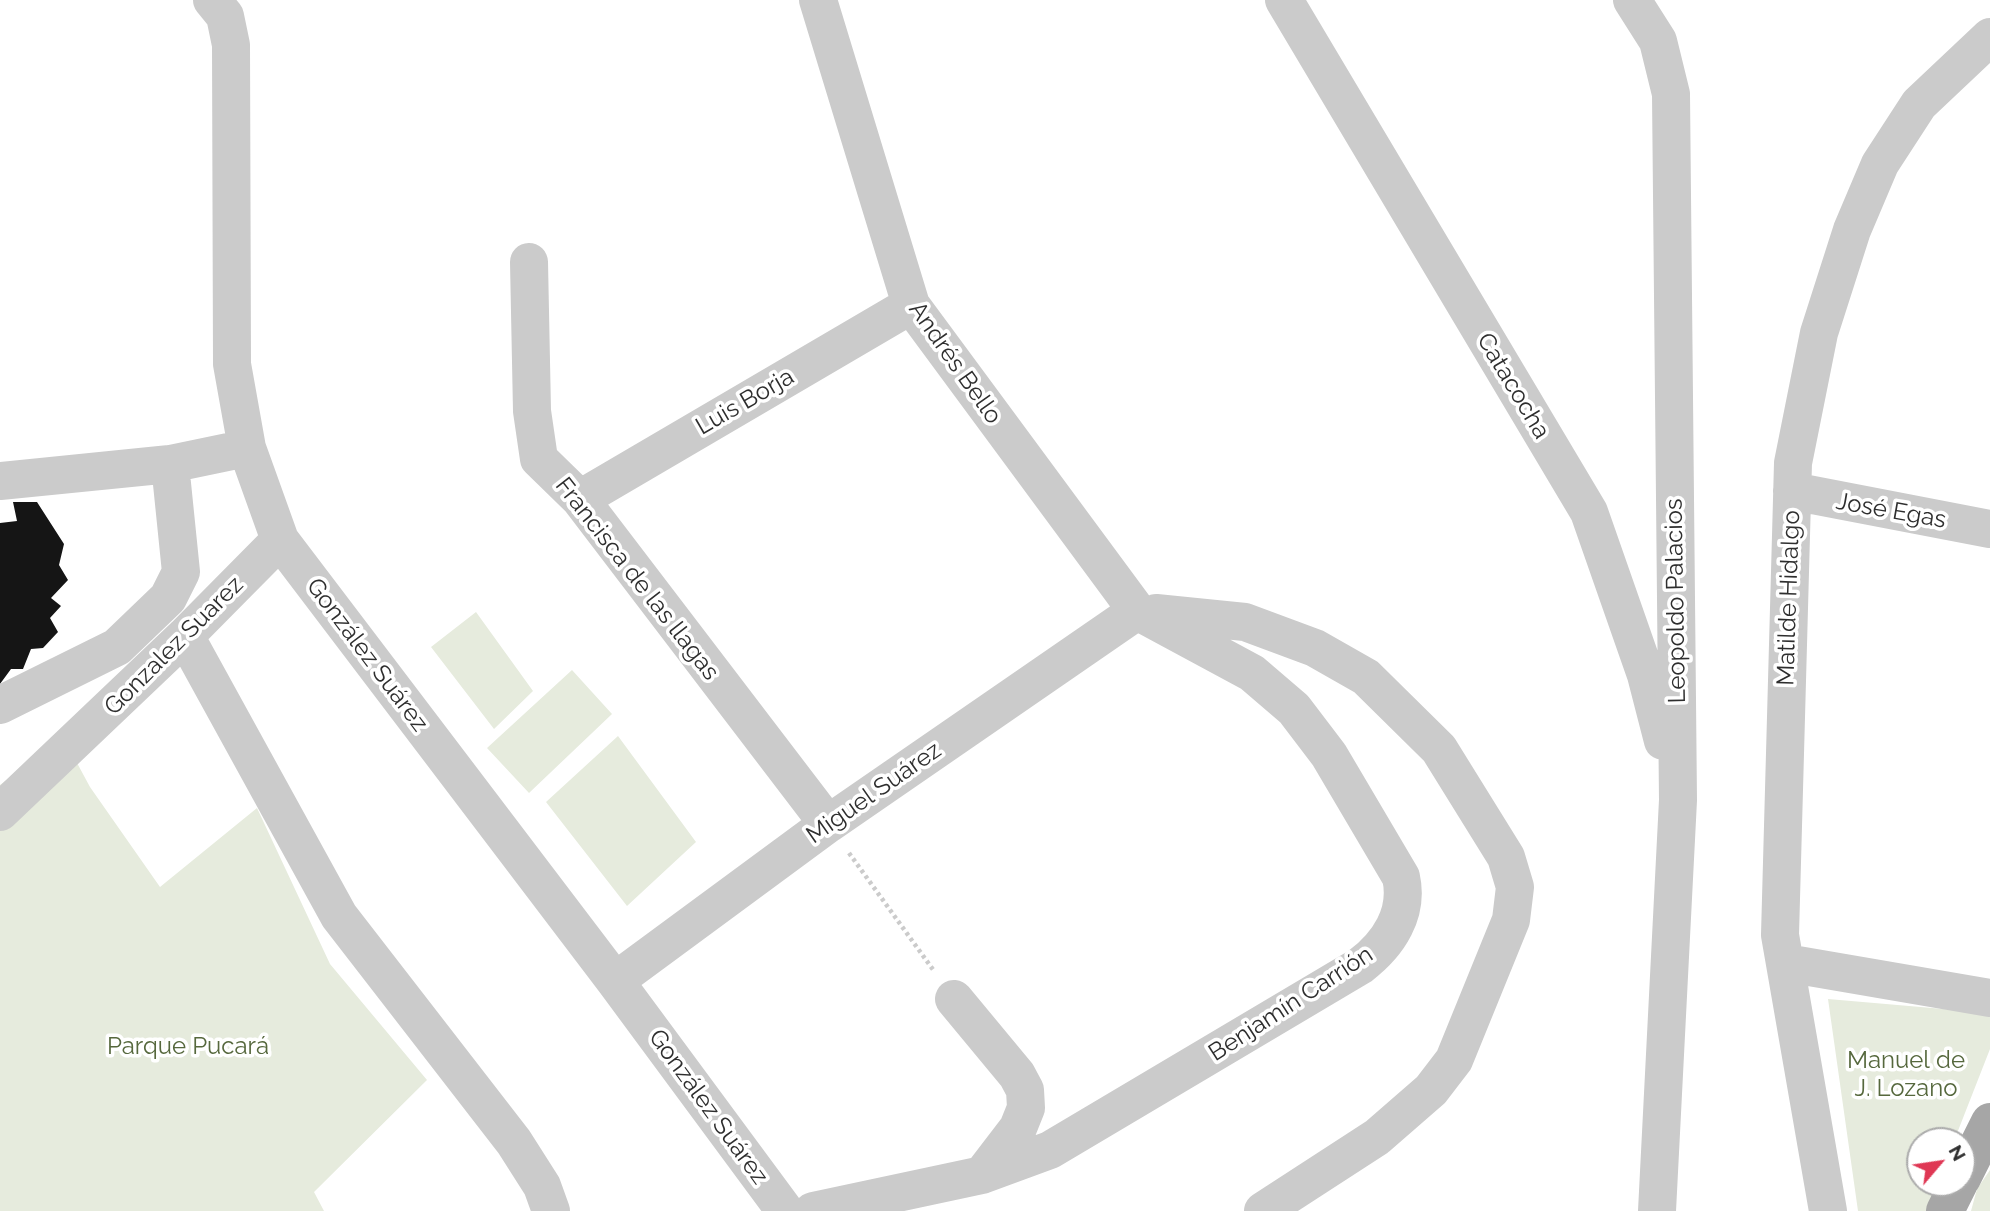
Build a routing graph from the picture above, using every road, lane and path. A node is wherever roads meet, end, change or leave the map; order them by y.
1 (212, 0) edge
2 (818, 0) edge
3 (1284, 0) edge
4 (1632, 0) edge
5 (1990, 37) edge
6 (529, 262) dead end
7 (911, 305) junction
8 (247, 448) junction
9 (170, 464) junction
10 (0, 481) edge
11 (1792, 491) junction
12 (580, 499) junction
13 (1990, 529) edge
14 (280, 540) junction
15 (1137, 611) junction
16 (185, 636) junction
17 (0, 705) edge
18 (1678, 800) junction
19 (0, 812) edge
20 (828, 824) junction
21 (1786, 963) junction
22 (615, 981) junction
23 (1990, 998) edge
24 (954, 999) joint
25 (1990, 1122) edge
26 (1976, 1150) edge
27 (982, 1175) junction
28 (551, 1211) edge
29 (785, 1211) edge
30 (813, 1211) edge
31 (1263, 1211) edge
32 (1657, 1211) edge
33 (1828, 1211) edge

1 - 8 street, González Suárez
2 - 7 street, Andrés Bello
3 - 18 street, Catacocha
4 - 18 street, Leopoldo Palacios
5 - 11 street, Matilde Hidalgo
6 - 12 street, Francisca de las llagas
7 - 12 street, Luis Borja
7 - 15 street, Andrés Bello
8 - 9 street
8 - 14 street, González Suárez
9 - 10 street
9 - 17 street
11 - 13 street, José Egas
11 - 21 street, Matilde Hidalgo
12 - 20 street, Francisca de las llagas
14 - 16 street, Gonzalez Suarez
14 - 22 street, González Suárez
15 - 20 street, Miguel Suárez
15 - 27 street, Benjamín Carrión
15 - 31 street
16 - 19 street, Gonzalez Suarez
16 - 28 street
18 - 32 street, Leopoldo Palacios
20 - 22 street, Miguel Suárez
20 - 24 path
21 - 23 street
21 - 33 street, Matilde Hidalgo
22 - 29 street, González Suárez
24 - 27 street
25 - 26 main road
27 - 30 street, Benjamín Carrión

